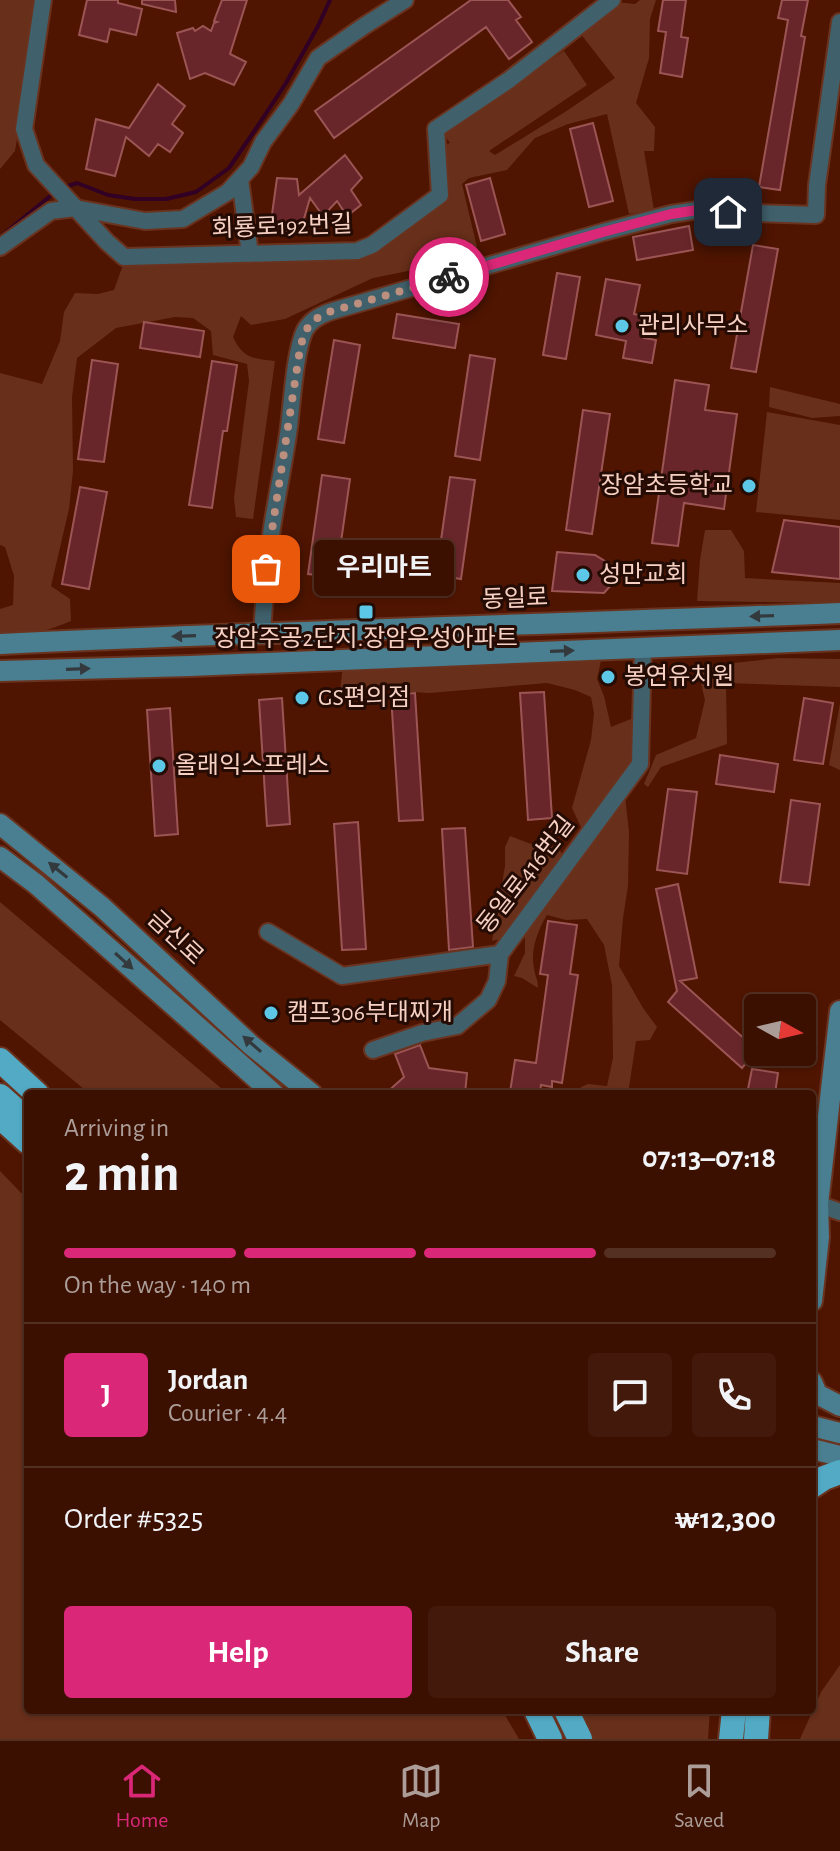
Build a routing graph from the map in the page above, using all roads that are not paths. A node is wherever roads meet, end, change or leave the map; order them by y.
1 (43, 0) edge
2 (405, 0) edge
3 (612, 0) edge
4 (840, 22) edge
5 (240, 179) junction
6 (72, 205) junction
7 (0, 247) edge
8 (250, 254) junction
9 (840, 613) edge
10 (262, 633) junction
11 (840, 640) edge
12 (0, 644) edge
13 (643, 647) junction
14 (0, 671) edge
15 (0, 824) edge
16 (0, 857) edge
17 (268, 932) dead end
18 (500, 954) junction
19 (840, 1011) edge
20 (373, 1050) dead end
21 (0, 1060) edge
22 (0, 1081) edge
23 (33, 1090) edge
24 (269, 1090) edge
25 (307, 1090) edge
26 (0, 1096) edge
27 (24, 1103) edge
28 (0, 1117) edge
29 (24, 1117) edge
30 (24, 1138) edge
31 (816, 1201) edge
32 (816, 1209) edge
33 (840, 1212) edge
34 (816, 1216) edge
35 (816, 1264) edge
36 (816, 1392) edge
37 (840, 1406) edge
38 (816, 1427) edge
39 (840, 1433) edge
40 (816, 1450) edge
41 (840, 1456) edge
42 (840, 1472) edge
43 (816, 1483) edge
44 (538, 1714) edge
45 (568, 1714) edge
46 (734, 1714) edge
47 (758, 1714) edge
48 (550, 1739) edge
49 (580, 1739) edge
50 (731, 1739) edge
51 (756, 1739) edge

1 - 6 street, 회룡로192번길
2 - 5 street
3 - 8 street, 회룡로192번길
4 - 10 street
5 - 6 street
5 - 8 street
6 - 7 street
6 - 8 street, 회룡로192번길
9 -> 10 street, 동일로
10 -> 12 street, 동일로
11 - 13 street
14 -> 13 street
13 - 18 street, 동일로416번길
25 -> 15 street, 금신로
16 -> 24 street
17 - 18 street, 동일로416번길
18 - 20 street
19 - 31 street
21 - 23 highway
22 - 27 highway
26 - 29 highway
28 - 30 highway
32 - 33 street
34 - 35 street
36 - 37 street
38 - 39 street
40 - 41 street
42 - 43 highway
44 - 48 highway
45 - 49 highway
46 - 50 highway
47 - 51 highway

